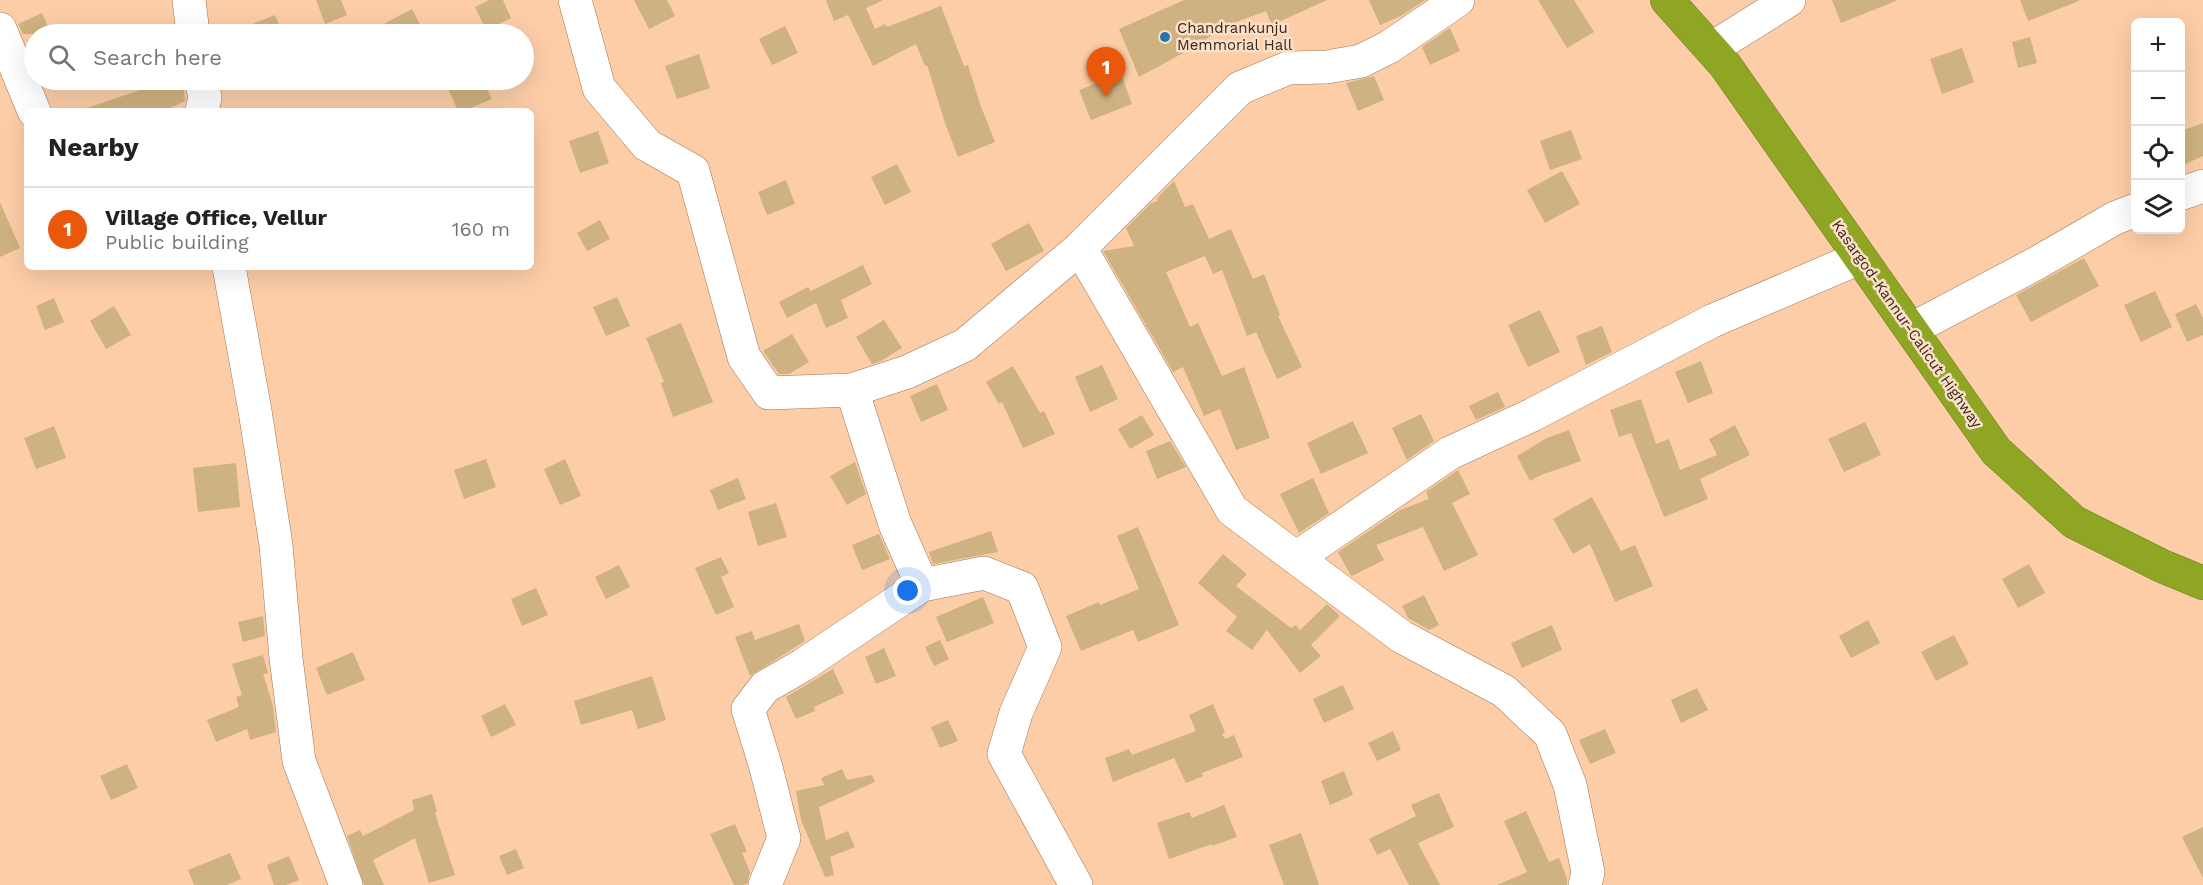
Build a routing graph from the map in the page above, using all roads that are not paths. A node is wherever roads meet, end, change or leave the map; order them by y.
1 (189, 0) edge
2 (575, 0) edge
3 (1458, 0) edge
4 (1667, 0) edge
5 (1790, 0) edge
6 (192, 24) edge
7 (0, 28) edge
8 (1711, 49) junction
9 (24, 87) edge
10 (25, 90) edge
11 (203, 90) edge
12 (33, 108) edge
13 (203, 108) edge
14 (2203, 186) edge
15 (2185, 193) edge
16 (2131, 212) edge
17 (1080, 248) junction
18 (1859, 258) junction
19 (230, 270) edge
20 (1912, 329) junction
21 (852, 390) junction
22 (1296, 558) junction
23 (2203, 583) edge
24 (922, 585) junction
25 (346, 885) edge
26 (765, 885) edge
27 (1076, 885) edge
28 (1585, 885) edge

1 - 6 street
2 - 21 street
3 - 17 street
4 - 8 highway, Kasargod-Kannur-Calicut Highway
5 - 8 street
7 - 9 street
8 - 18 highway, Kasargod-Kannur-Calicut Highway
10 - 12 street
11 - 13 street
14 - 15 street
16 - 20 street
17 - 21 street
17 - 22 street
18 - 20 highway, Kasargod-Kannur-Calicut Highway
18 - 22 street
19 - 25 street
20 - 23 highway, Kasargod-Kannur-Calicut Highway
21 - 24 street
22 - 28 street
24 - 26 street
24 - 27 street

